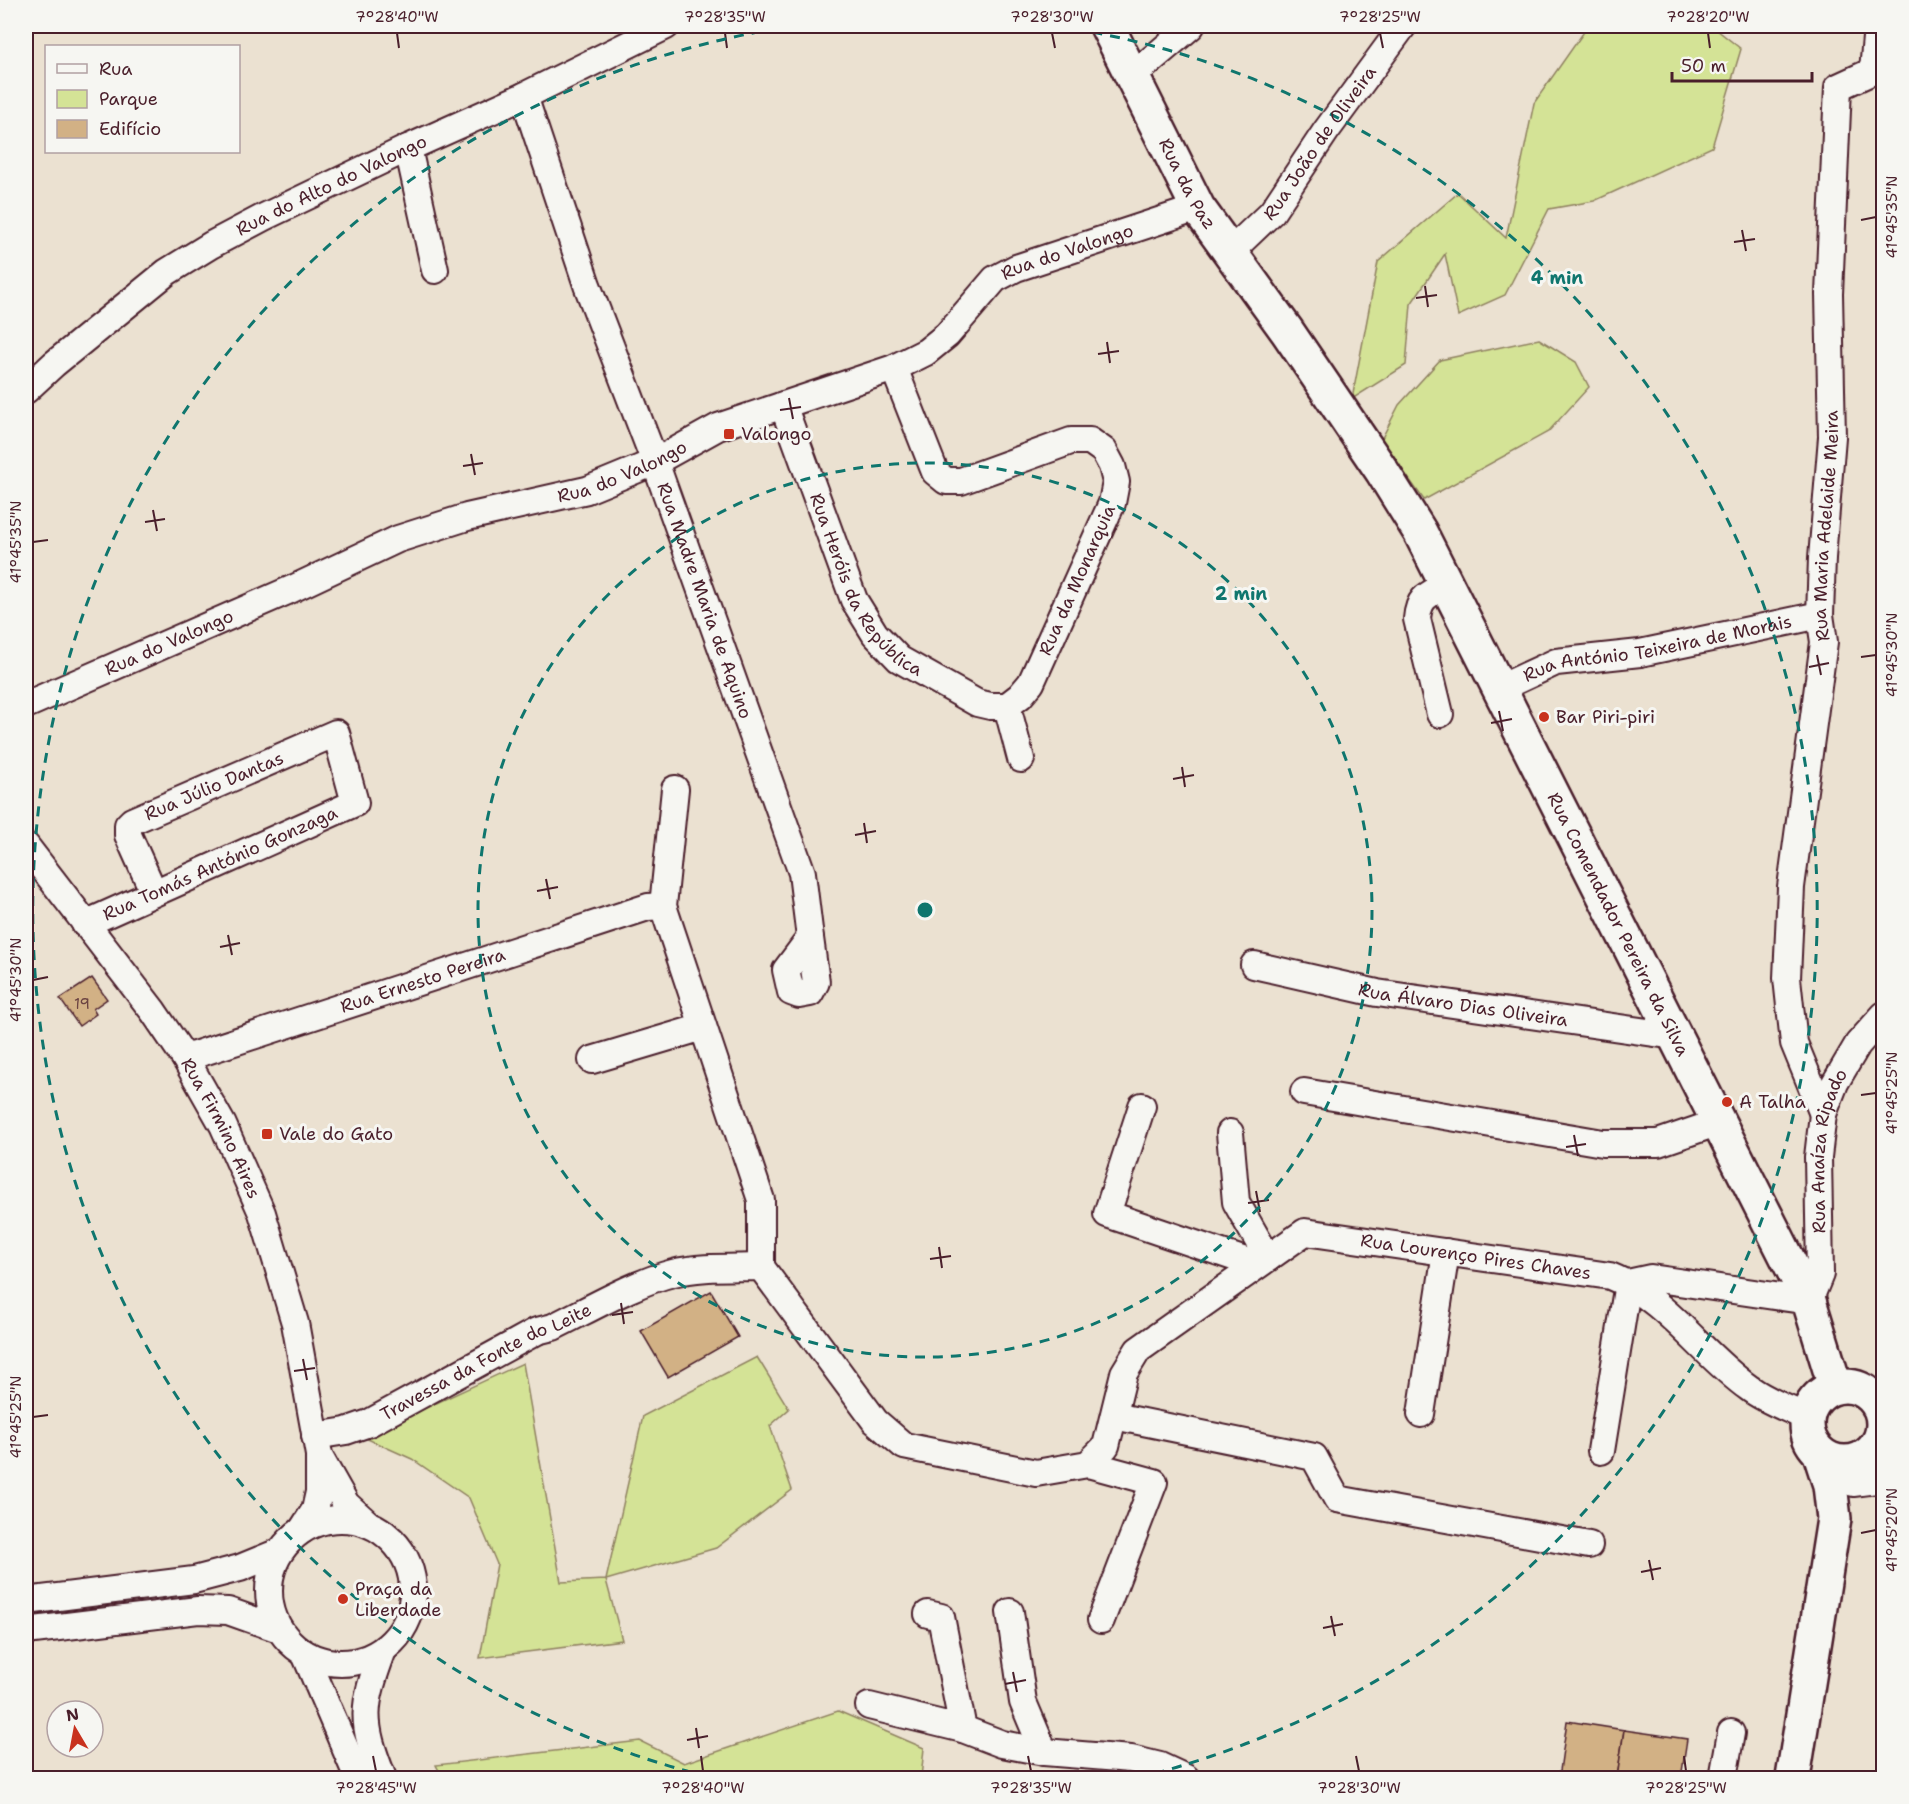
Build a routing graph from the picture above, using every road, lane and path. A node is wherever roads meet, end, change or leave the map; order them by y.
1 (666, 26) edge
2 (1107, 26) edge
3 (1191, 26) edge
4 (1403, 26) edge
5 (1877, 26) edge
6 (1131, 77) junction
7 (524, 96) junction
8 (408, 148) junction
9 (1198, 208) junction
10 (1230, 252) junction
11 (435, 270) dead end
12 (894, 368) junction
13 (26, 390) edge
14 (783, 405) junction
15 (655, 462) junction
16 (1382, 471) joint
17 (1447, 585) junction
18 (1820, 615) junction
19 (1498, 689) junction
20 (26, 705) edge
21 (1006, 706) junction
22 (1440, 714) dead end
23 (1021, 759) dead end
24 (675, 789) dead end
25 (355, 802) joint
26 (26, 846) edge
27 (154, 893) junction
28 (663, 906) junction
29 (85, 924) junction
30 (810, 938) dead end
31 (1254, 965) dead end
32 (1884, 1016) edge
33 (703, 1027) junction
34 (1675, 1036) junction
35 (185, 1058) junction
36 (592, 1060) dead end
37 (1304, 1092) dead end
38 (1142, 1106) dead end
39 (1822, 1114) junction
40 (1719, 1122) junction
41 (1230, 1133) dead end
42 (1446, 1252) junction
43 (1263, 1262) junction
44 (761, 1267) junction
45 (1628, 1283) junction
46 (1809, 1301) junction
47 (1859, 1385) edge
48 (1421, 1414) dead end
49 (1114, 1416) junction
50 (1806, 1417) junction
51 (317, 1445) junction
52 (1601, 1451) dead end
53 (1877, 1452) edge
54 (1820, 1454) junction
55 (1088, 1464) junction
56 (1834, 1519) junction
57 (367, 1523) junction
58 (302, 1530) junction
59 (1589, 1545) dead end
60 (279, 1552) junction
61 (26, 1601) edge
62 (1010, 1612) dead end
63 (928, 1614) dead end
64 (1101, 1620) dead end
65 (279, 1629) junction
66 (26, 1630) edge
67 (383, 1650) junction
68 (305, 1654) junction
69 (869, 1706) dead end
70 (963, 1729) junction
71 (1731, 1733) dead end
72 (1044, 1752) junction
73 (358, 1779) edge
74 (383, 1779) edge
75 (1186, 1779) edge
76 (1724, 1779) edge
77 (1793, 1779) edge

1 - 7 street, Rua do Alto do Valongo
2 - 6 main road, Rua da Paz
3 - 6 street
4 - 10 street, Rua João de Oliveira
5 - 18 street, Rua Maria Adelaide Meira
6 - 9 main road, Rua da Paz
7 - 8 street, Rua do Alto do Valongo
7 - 15 street, Rua Madre Maria de Aquino
8 - 11 street
8 - 13 street, Rua do Alto do Valongo
9 - 10 main road, Rua da Paz
9 - 12 street, Rua do Valongo
10 - 16 main road, Rua da Paz
12 - 14 street, Rua do Valongo
12 - 21 street, Rua da Monarquia
14 - 15 street, Rua do Valongo
14 - 21 street, Rua Heróis da República
15 - 20 street, Rua do Valongo
15 - 30 street, Rua Madre Maria de Aquino
16 - 17 main road, Rua Comendador Pereira da Silva
17 - 19 main road, Rua Comendador Pereira da Silva
17 - 22 street
18 - 19 street, Rua António Teixeira de Morais
18 - 39 street, Rua Maria Adelaide Meira
19 - 34 main road, Rua Comendador Pereira da Silva
21 - 23 street
24 - 28 street
25 - 27 street, Rua Tomás António Gonzaga
25 - 27 street, Rua Júlio Dantas
26 - 29 street, Rua Firmino Aires
27 - 29 street, Rua Tomás António Gonzaga
28 - 33 street
28 - 35 street, Rua Ernesto Pereira
29 - 35 street, Rua Firmino Aires
31 - 34 street, Rua Álvaro Dias Oliveira
32 - 39 street, Rua Anaíza Ripado
33 - 36 street
33 - 44 street
34 - 40 main road, Rua Comendador Pereira da Silva
35 - 51 street, Rua Firmino Aires
37 - 40 street
38 - 43 street
39 - 46 street, Rua Anaíza Ripado
40 - 46 main road, Rua Comendador Pereira da Silva
41 - 43 street
42 - 43 street, Rua Lourenço Pires Chaves
42 - 45 street, Rua Lourenço Pires Chaves
42 - 48 street
43 - 49 street, Rua Lourenço Pires Chaves
44 - 51 street, Travessa da Fonte do Leite
44 - 55 street
45 - 46 street
45 - 50 street, Rua Lourenço Pires Chaves
45 - 52 street
46 - 47 main road, Rua Comendador Pereira da Silva
47 - 50 main road
47 - 53 main road
49 - 55 street
49 - 59 street
50 - 54 main road
51 - 57 street
51 - 58 street
53 - 54 main road
53 - 56 main road
54 - 56 main road
55 - 64 street
56 - 77 main road
57 - 58 street
57 - 67 street
58 - 60 street
60 - 61 street
60 - 65 street
62 - 72 street
63 - 70 street
65 - 66 street
65 - 68 street
67 - 68 street
67 - 74 street
68 - 73 street
69 - 70 street
70 - 72 street
71 - 76 street
72 - 75 street

